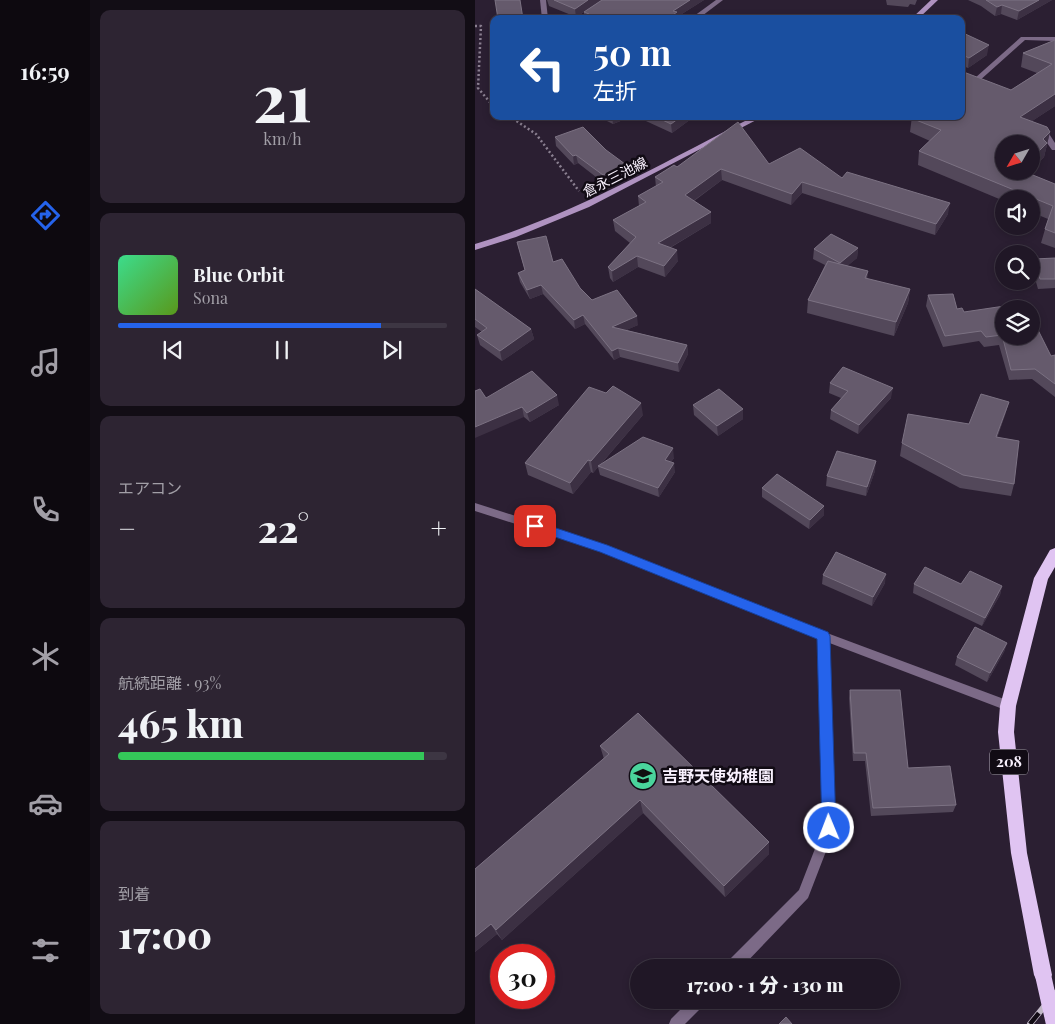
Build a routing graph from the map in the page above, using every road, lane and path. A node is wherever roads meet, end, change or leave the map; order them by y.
1 (543, 0) edge
2 (609, 0) edge
3 (720, 0) edge
4 (935, 0) edge
5 (545, 15) edge
6 (586, 15) edge
7 (699, 15) edge
8 (918, 15) edge
9 (475, 26) edge
10 (1055, 39) edge
11 (965, 75) edge
12 (475, 78) edge
13 (479, 78) junction
14 (490, 102) edge
15 (515, 120) edge
16 (753, 120) edge
17 (1043, 131) edge
18 (1055, 148) edge
19 (579, 192) dead end
20 (475, 247) edge
21 (475, 507) edge
22 (1055, 554) edge
23 (823, 636) junction
24 (1008, 706) junction
25 (740, 959) edge
26 (690, 1009) edge
27 (676, 1024) edge
28 (1054, 1024) edge

1 - 5 street
2 - 6 street
3 - 7 street
4 - 8 main road
9 - 13 path
10 - 11 street
12 - 13 path
13 - 14 path
15 - 19 path
16 - 20 main road, 倉永三池線
17 - 18 street
21 - 23 street
22 - 24 highway, 208
23 - 24 street
23 - 25 street
24 - 28 highway, 208, bridge
26 - 27 street

